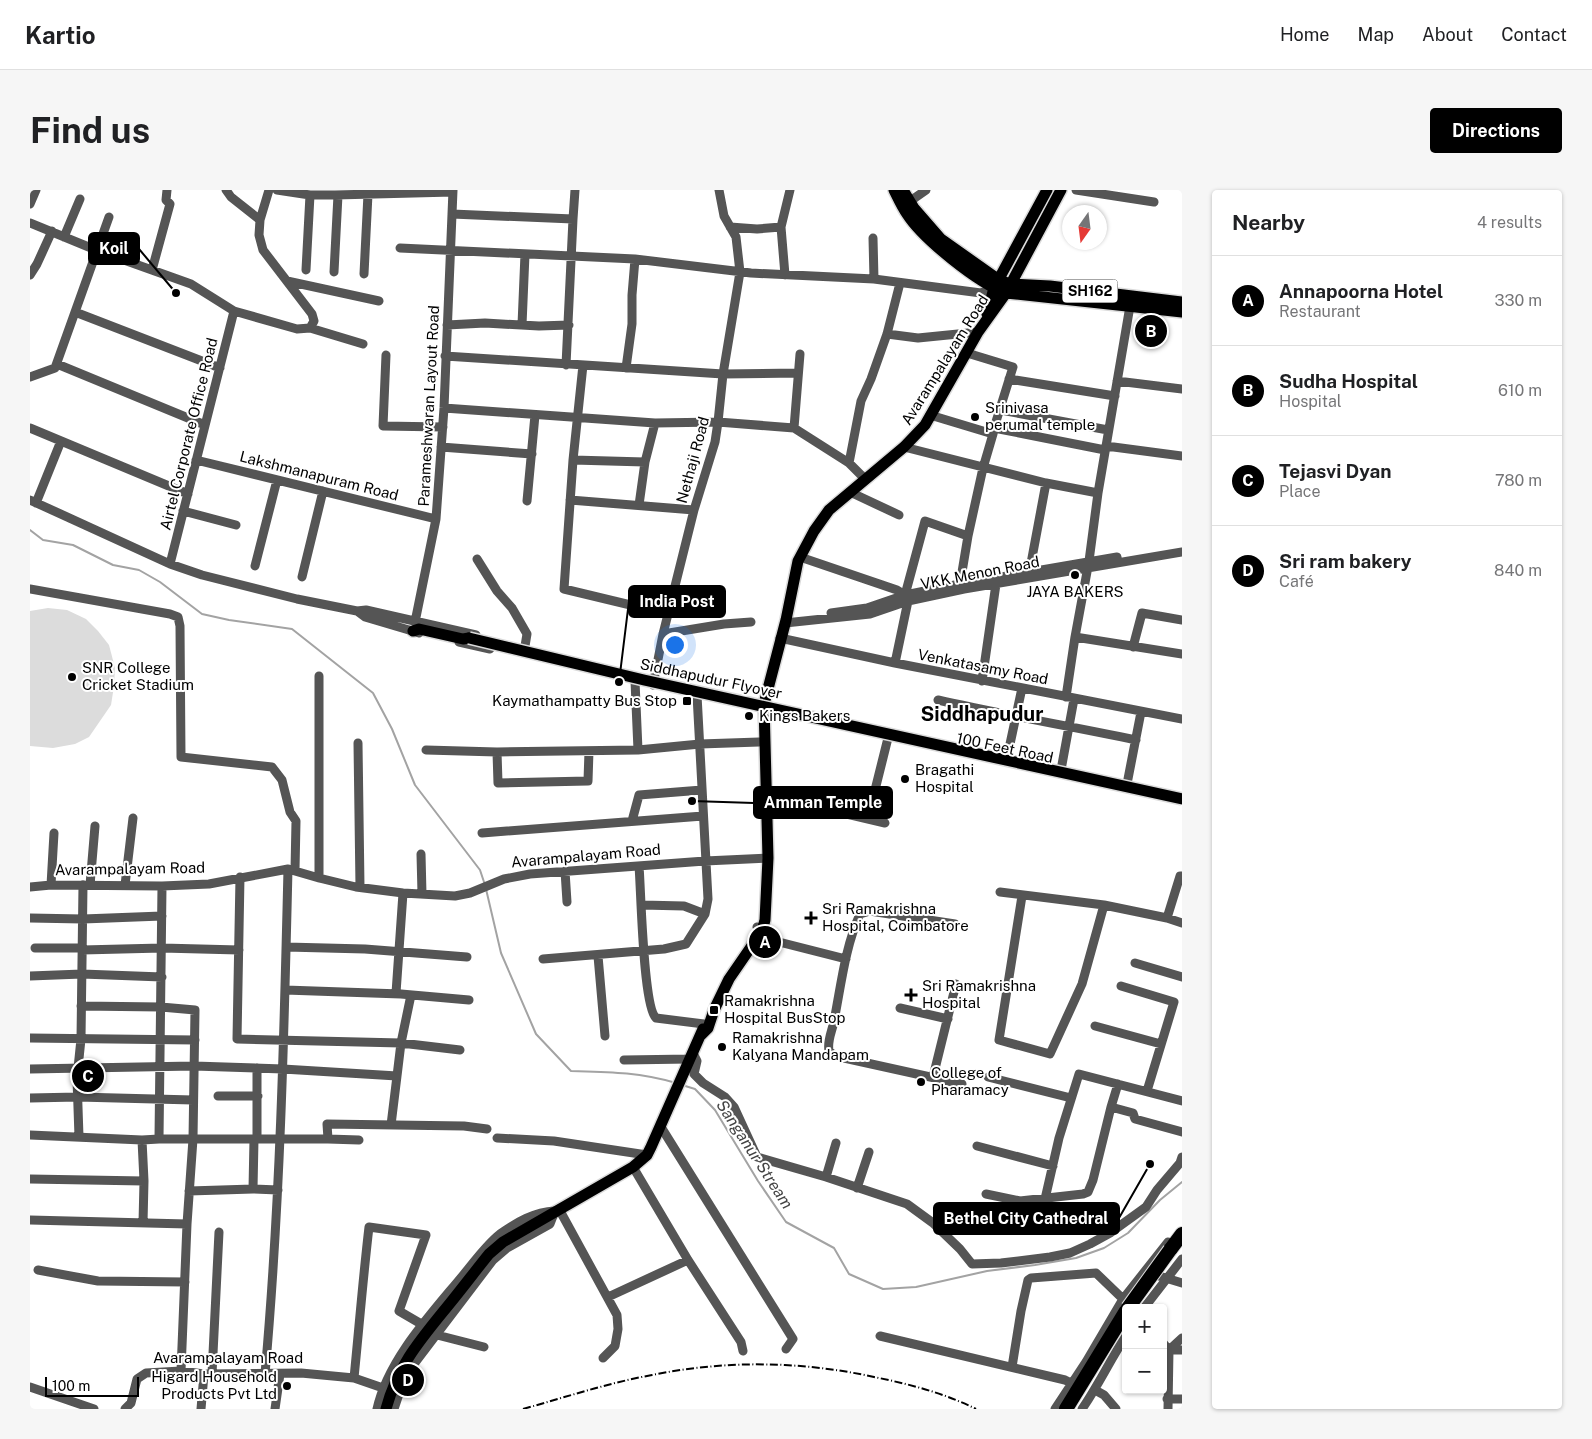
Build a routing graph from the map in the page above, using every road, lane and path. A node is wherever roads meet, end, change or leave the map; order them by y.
1 (36, 190) edge
2 (167, 190) edge
3 (226, 190) edge
4 (269, 190) edge
5 (277, 190) edge
6 (575, 190) edge
7 (719, 190) edge
8 (790, 190) edge
9 (894, 190) edge
10 (903, 190) edge
11 (926, 190) edge
12 (1047, 190) edge
13 (1061, 190) edge
14 (1076, 190) edge
15 (453, 191) edge
16 (368, 194) junction
17 (310, 195) junction
18 (338, 195) junction
19 (80, 200) dead end
20 (1154, 202) dead end
21 (30, 204) edge
22 (906, 204) junction
23 (452, 214) junction
24 (109, 217) dead end
25 (260, 220) junction
26 (573, 220) junction
27 (30, 222) edge
28 (781, 227) junction
29 (730, 228) junction
30 (52, 231) junction
31 (64, 236) junction
32 (873, 238) dead end
33 (400, 248) dead end
34 (96, 250) junction
35 (451, 250) junction
36 (525, 254) junction
37 (571, 257) junction
38 (635, 260) junction
39 (152, 270) junction
40 (306, 270) dead end
41 (334, 272) dead end
42 (740, 272) junction
43 (364, 274) dead end
44 (30, 275) edge
45 (785, 276) junction
46 (874, 279) junction
47 (287, 281) junction
48 (900, 283) junction
49 (1002, 286) junction
50 (380, 302) dead end
51 (1182, 302) edge
52 (1130, 306) junction
53 (234, 311) junction
54 (75, 312) junction
55 (1182, 312) edge
56 (447, 325) junction
57 (522, 325) junction
58 (569, 325) junction
59 (310, 328) junction
60 (978, 332) junction
61 (887, 334) junction
62 (363, 344) dead end
63 (967, 353) junction
64 (800, 354) dead end
65 (386, 355) dead end
66 (445, 356) junction
67 (57, 364) junction
68 (566, 365) junction
69 (583, 365) junction
70 (220, 368) junction
71 (626, 368) junction
72 (798, 373) junction
73 (723, 374) junction
74 (30, 377) edge
75 (1009, 379) junction
76 (1117, 381) junction
77 (1182, 389) edge
78 (1115, 396) junction
79 (444, 408) junction
80 (1001, 410) junction
81 (535, 415) junction
82 (930, 415) junction
83 (578, 418) junction
84 (718, 422) junction
85 (655, 423) junction
86 (205, 425) junction
87 (443, 427) junction
88 (30, 428) edge
89 (794, 428) junction
90 (1108, 430) junction
91 (994, 431) junction
92 (61, 440) junction
93 (441, 447) junction
94 (904, 448) junction
95 (1106, 448) junction
96 (532, 454) junction
97 (1182, 456) edge
98 (196, 460) junction
99 (574, 460) junction
100 (645, 462) junction
101 (849, 463) junction
102 (983, 468) junction
103 (865, 479) junction
104 (277, 480) junction
105 (1046, 483) junction
106 (323, 491) junction
107 (850, 492) junction
108 (1098, 492) junction
109 (188, 494) junction
110 (570, 500) junction
111 (527, 501) dead end
112 (33, 502) edge
113 (639, 505) junction
114 (694, 510) junction
115 (183, 511) junction
116 (899, 515) dead end
117 (436, 519) junction
118 (236, 525) dead end
119 (968, 536) junction
120 (1182, 547) edge
121 (1182, 552) edge
122 (800, 558) junction
123 (478, 559) dead end
124 (170, 564) junction
125 (1089, 564) junction
126 (255, 566) dead end
127 (1029, 574) junction
128 (302, 577) dead end
129 (960, 584) junction
130 (996, 584) junction
131 (30, 589) edge
132 (907, 598) junction
133 (668, 614) junction
134 (1182, 620) edge
135 (785, 621) junction
136 (751, 622) dead end
137 (430, 624) junction
138 (414, 626) junction
139 (446, 633) junction
140 (663, 634) junction
141 (1075, 637) junction
142 (780, 638) junction
143 (525, 646) junction
144 (1133, 647) junction
145 (1182, 654) edge
146 (895, 664) junction
147 (319, 676) dead end
148 (635, 681) junction
149 (982, 681) junction
150 (654, 682) junction
151 (1022, 688) junction
152 (697, 695) junction
153 (1070, 698) junction
154 (938, 700) dead end
155 (762, 707) junction
156 (1141, 712) junction
157 (1015, 717) junction
158 (1182, 719) edge
159 (1069, 726) junction
160 (888, 738) junction
161 (1136, 740) junction
162 (759, 742) junction
163 (358, 743) dead end
164 (700, 744) junction
165 (426, 750) dead end
166 (638, 750) junction
167 (589, 751) junction
168 (497, 752) junction
169 (1007, 758) junction
170 (1061, 770) junction
171 (1127, 784) junction
172 (702, 790) junction
173 (766, 795) junction
174 (1182, 799) edge
175 (703, 816) junction
176 (133, 818) dead end
177 (868, 818) junction
178 (632, 821) junction
179 (885, 824) dead end
180 (95, 826) dead end
181 (54, 833) dead end
182 (482, 833) dead end
183 (421, 854) dead end
184 (765, 858) junction
185 (705, 860) junction
186 (639, 866) junction
187 (292, 869) junction
188 (565, 871) junction
189 (1182, 876) edge
190 (240, 877) junction
191 (319, 878) junction
192 (51, 885) junction
193 (86, 885) junction
194 (125, 886) junction
195 (162, 886) junction
196 (30, 887) edge
197 (360, 887) junction
198 (1000, 892) dead end
199 (403, 893) junction
200 (422, 894) junction
201 (1022, 896) junction
202 (567, 902) dead end
203 (1104, 905) junction
204 (642, 906) junction
205 (705, 914) junction
206 (162, 916) junction
207 (30, 918) edge
208 (1166, 918) junction
209 (83, 919) junction
210 (1182, 923) edge
211 (955, 924) dead end
212 (759, 929) junction
213 (286, 947) junction
214 (35, 948) dead end
215 (162, 948) junction
216 (82, 949) junction
217 (239, 950) junction
218 (399, 951) junction
219 (644, 951) junction
220 (598, 956) junction
221 (467, 957) dead end
222 (543, 959) dead end
223 (846, 959) junction
224 (1135, 963) dead end
225 (82, 974) junction
226 (30, 976) edge
227 (162, 977) junction
228 (1182, 977) edge
229 (956, 984) dead end
230 (1122, 986) dead end
231 (285, 990) junction
232 (396, 994) junction
233 (411, 995) junction
234 (469, 1000) dead end
235 (81, 1006) junction
236 (162, 1007) junction
237 (900, 1008) dead end
238 (948, 1019) junction
239 (1095, 1026) dead end
240 (702, 1029) junction
241 (606, 1036) dead end
242 (30, 1038) edge
243 (81, 1039) junction
244 (161, 1040) junction
245 (195, 1040) junction
246 (284, 1040) junction
247 (401, 1043) junction
248 (1161, 1044) junction
249 (460, 1050) dead end
250 (691, 1058) junction
251 (624, 1060) dead end
252 (160, 1066) junction
253 (194, 1066) junction
254 (78, 1068) junction
255 (257, 1068) junction
256 (283, 1068) junction
257 (30, 1069) edge
258 (397, 1076) junction
259 (933, 1077) junction
260 (988, 1077) dead end
261 (962, 1084) dead end
262 (1118, 1084) junction
263 (1147, 1091) junction
264 (218, 1096) dead end
265 (258, 1096) junction
266 (78, 1097) junction
267 (30, 1098) edge
268 (1071, 1098) junction
269 (160, 1099) junction
270 (194, 1100) junction
271 (1182, 1101) edge
272 (1111, 1107) junction
273 (391, 1125) junction
274 (661, 1127) junction
275 (487, 1129) dead end
276 (1182, 1132) edge
277 (30, 1135) edge
278 (79, 1137) junction
279 (497, 1138) dead end
280 (159, 1139) junction
281 (193, 1139) junction
282 (256, 1139) junction
283 (280, 1139) junction
284 (328, 1139) junction
285 (142, 1140) junction
286 (359, 1140) dead end
287 (836, 1142) dead end
288 (977, 1146) dead end
289 (869, 1152) dead end
290 (647, 1155) junction
291 (1182, 1157) edge
292 (1053, 1166) junction
293 (633, 1167) junction
294 (826, 1177) junction
295 (30, 1179) edge
296 (144, 1181) junction
297 (857, 1188) junction
298 (253, 1189) junction
299 (278, 1190) junction
300 (189, 1191) junction
301 (986, 1194) dead end
302 (1044, 1199) junction
303 (554, 1212) junction
304 (30, 1220) edge
305 (143, 1223) junction
306 (187, 1224) junction
307 (219, 1232) dead end
308 (1182, 1233) edge
309 (1177, 1252) edge
310 (688, 1260) junction
311 (38, 1270) dead end
312 (1145, 1271) junction
313 (1167, 1278) junction
314 (185, 1282) junction
315 (1182, 1283) edge
316 (608, 1297) junction
317 (1124, 1304) edge
318 (1127, 1304) edge
319 (1128, 1304) edge
320 (1140, 1304) edge
321 (1147, 1304) edge
322 (1122, 1312) edge
323 (1122, 1313) edge
324 (423, 1325) junction
325 (1122, 1332) edge
326 (437, 1334) junction
327 (880, 1336) dead end
328 (1182, 1338) edge
329 (1122, 1342) edge
330 (1167, 1346) edge
331 (1167, 1346) edge
332 (484, 1347) dead end
333 (786, 1349) dead end
334 (1166, 1349) edge
335 (1182, 1350) edge
336 (743, 1351) dead end
337 (603, 1358) dead end
338 (1012, 1367) junction
339 (181, 1372) junction
340 (208, 1374) junction
341 (265, 1374) junction
342 (280, 1374) junction
343 (354, 1378) junction
344 (1071, 1383) junction
345 (30, 1387) edge
346 (383, 1388) junction
347 (1095, 1390) junction
348 (1167, 1399) junction
349 (1182, 1399) edge
350 (130, 1407) edge
351 (94, 1409) edge
352 (201, 1409) edge
353 (275, 1409) edge
354 (377, 1409) edge
355 (386, 1409) edge
356 (394, 1409) edge
357 (1055, 1409) edge
358 (1066, 1409) edge
359 (1076, 1409) edge
360 (1082, 1409) edge
361 (1116, 1409) edge
362 (1168, 1409) edge

1 - 21 street
2 - 39 street
3 - 25 street
4 - 25 street
5 - 17 street
6 - 26 street
7 - 29 street, Nethaji Road
8 - 28 street
9 - 22 main road, SH162
10 - 22 main road, SH162
11 - 22 street
12 - 49 main road
13 - 49 main road
14 - 20 street
15 - 16 street
15 - 23 street, Parameshwaran Layout Road
16 - 18 street
16 - 43 street
17 - 18 street
17 - 40 street
18 - 41 street
19 - 31 street
22 - 49 main road, SH162
23 - 26 street
23 - 35 street, Parameshwaran Layout Road
24 - 34 street
25 - 47 street
26 - 37 street
27 - 30 street
28 - 29 street
28 - 45 street
29 - 42 street, Nethaji Road
30 - 31 street
30 - 44 street
31 - 34 street
32 - 46 street
33 - 35 street
34 - 39 street
34 - 54 street
35 - 36 street
35 - 56 street, Parameshwaran Layout Road
36 - 37 street
36 - 57 street
37 - 38 street
37 - 58 street
38 - 42 street
38 - 71 street
39 - 53 street
42 - 45 street
42 - 73 street, Nethaji Road
45 - 46 street
46 - 48 street
47 - 50 street
47 - 59 street
48 - 49 street
48 - 61 street
49 - 51 main road, SH162
49 - 52 main road, SH162
49 - 60 main road, Avarampalayam Road
52 - 55 main road, SH162
52 - 76 street
53 - 59 street
53 - 70 street, Airtel Corporate Office Road
54 - 67 street
54 - 70 street
56 - 57 street
56 - 66 street, Parameshwaran Layout Road
57 - 58 street
58 - 68 street
59 - 62 street
60 - 61 street
60 - 63 main road, Avarampalayam Road
61 - 101 street
63 - 75 street
63 - 82 main road, Avarampalayam Road
64 - 72 street
65 - 87 street
66 - 68 street
66 - 79 street, Parameshwaran Layout Road
67 - 74 street
67 - 86 street
68 - 69 street
69 - 71 street
69 - 83 street
70 - 86 street, Airtel Corporate Office Road
71 - 73 street
72 - 73 street
72 - 89 street
73 - 84 street, Nethaji Road
75 - 78 street
75 - 80 street
76 - 77 street
76 - 78 street
78 - 90 street
79 - 81 street
79 - 87 street, Parameshwaran Layout Road
80 - 90 street
80 - 91 street
81 - 83 street
81 - 96 street
82 - 91 street
82 - 94 main road, Avarampalayam Road
83 - 85 street
83 - 99 street
84 - 85 street
84 - 89 street
84 - 114 street, Nethaji Road
85 - 100 street
86 - 98 street, Airtel Corporate Office Road
87 - 93 street, Parameshwaran Layout Road
88 - 92 street
89 - 101 street
90 - 95 street
91 - 95 street
91 - 102 street
92 - 109 street
92 - 112 street
93 - 96 street
93 - 117 street, Parameshwaran Layout Road
94 - 102 street
94 - 103 main road, Avarampalayam Road
95 - 97 street
95 - 108 street
96 - 111 street
98 - 104 street, Lakshmanapuram Road
98 - 109 street, Airtel Corporate Office Road
99 - 100 street
99 - 110 street
100 - 113 street
101 - 103 street
102 - 105 street
102 - 119 street
103 - 107 main road, Avarampalayam Road
104 - 106 street, Lakshmanapuram Road
104 - 126 street
105 - 108 street
105 - 127 street
106 - 117 street, Lakshmanapuram Road
106 - 128 street
107 - 116 street
107 - 122 main road, Avarampalayam Road
108 - 125 street
109 - 115 street, Airtel Corporate Office Road
110 - 113 street
110 - 133 street
112 - 124 street
113 - 114 street
114 - 133 street, Nethaji Road
115 - 118 street
115 - 124 street, Airtel Corporate Office Road
117 - 138 street, Parameshwaran Layout Road
119 - 129 street
119 - 132 street
120 - 125 street, VKK Menon Road
121 - 125 street, VKK Menon Road
122 - 132 street
122 - 135 main road, Avarampalayam Road
123 - 143 street
124 - 138 street
125 - 127 street, VKK Menon Road
125 - 141 street
127 - 129 street, VKK Menon Road
127 - 130 street, VKK Menon Road
129 - 132 street, VKK Menon Road
130 - 132 street, VKK Menon Road
130 - 149 street
131 - 187 street
132 - 135 street, VKK Menon Road
132 - 146 street
133 - 140 street, Nethaji Road
134 - 144 street
135 - 142 main road, Avarampalayam Road
136 - 140 street
137 - 138 street
137 - 139 main road, Siddhapudur Flyover
137 - 143 street
138 - 139 main road, Siddhapudur Flyover
138 - 148 street
139 - 174 main road, Siddhapudur Flyover, bridge
140 - 150 street, Nethaji Road
141 - 144 street
141 - 153 street
142 - 146 street, Venkatasamy Road
142 - 155 main road, Avarampalayam Road
143 - 150 street
144 - 145 street
146 - 149 street, Venkatasamy Road
147 - 191 street
148 - 150 street
148 - 166 street
149 - 151 street, Venkatasamy Road
150 - 152 street
150 - 155 street
151 - 153 street, Venkatasamy Road
151 - 157 street
152 - 155 street
152 - 164 street
153 - 156 street, Venkatasamy Road
153 - 159 street
154 - 157 street
155 - 160 main road, 100 Feet Road
155 - 162 main road
155 - 169 main road, 100 Feet Road
155 - 173 main road, Avarampalayam Road
156 - 158 street, Venkatasamy Road
156 - 161 street
157 - 159 street
157 - 169 street
159 - 161 street
159 - 170 street
160 - 174 main road, 100 Feet Road
160 - 177 street
161 - 171 street
162 - 164 street
162 - 184 main road
163 - 197 street
164 - 166 street
164 - 172 street
165 - 168 street
166 - 167 street
167 - 168 street
167 - 168 street
169 - 170 main road, 100 Feet Road
170 - 171 main road, 100 Feet Road
171 - 174 main road, 100 Feet Road
172 - 175 street
172 - 178 street
173 - 177 street
173 - 184 main road, Avarampalayam Road
175 - 178 street
175 - 185 street
176 - 194 street
177 - 179 street
178 - 182 street
180 - 193 street
181 - 192 street
183 - 200 street
184 - 185 street, Avarampalayam Road
184 - 212 main road
185 - 186 street, Avarampalayam Road
185 - 205 street
186 - 188 street, Avarampalayam Road
186 - 204 street
187 - 190 street, Avarampalayam Road
187 - 191 street, Avarampalayam Road
187 - 213 street
188 - 200 street, Avarampalayam Road
188 - 202 street
189 - 208 street
190 - 195 street, Avarampalayam Road
190 - 217 street
191 - 197 street, Avarampalayam Road
192 - 193 street, Avarampalayam Road
192 - 196 street, Avarampalayam Road
193 - 194 street, Avarampalayam Road
193 - 209 street
194 - 195 street, Avarampalayam Road
195 - 206 street
197 - 199 street, Avarampalayam Road
198 - 201 street
199 - 200 street, Avarampalayam Road
199 - 218 street
201 - 203 street
201 - 203 street
203 - 208 street
204 - 205 street
204 - 219 street
205 - 219 street
206 - 209 street
206 - 215 street
207 - 209 street
208 - 210 street
209 - 216 street
211 - 223 street
212 - 223 street
212 - 240 main road
213 - 218 street
213 - 231 street
214 - 216 street
215 - 216 street
215 - 217 street
215 - 227 street
216 - 225 street
217 - 246 street
218 - 221 street
218 - 232 street
219 - 220 street
219 - 240 street
220 - 222 street
220 - 241 street
223 - 259 street
224 - 228 street
225 - 226 street
225 - 227 street
225 - 235 street
227 - 236 street
229 - 238 street
230 - 248 street
231 - 232 street
231 - 246 street
232 - 233 street
233 - 234 street
233 - 247 street
235 - 236 street
235 - 243 street
236 - 244 street
236 - 245 street
237 - 238 street
238 - 259 street
239 - 248 street
240 - 250 main road
242 - 243 street
243 - 244 street
243 - 254 street
244 - 245 street
244 - 252 street
245 - 253 street
246 - 247 street
246 - 256 street
247 - 249 street
247 - 258 street
248 - 263 street
250 - 251 street
250 - 274 main road
250 - 294 street
252 - 253 street
252 - 254 street
252 - 269 street
253 - 255 street
253 - 270 street
254 - 257 street
254 - 266 street
255 - 256 street
255 - 265 street
256 - 258 street
256 - 283 street
258 - 273 street
259 - 261 street
260 - 268 street
262 - 263 street
262 - 268 street
262 - 272 street
263 - 271 street
264 - 265 street
265 - 282 street
266 - 267 street
266 - 269 street
266 - 278 street
268 - 292 street
269 - 270 street
269 - 280 street
270 - 281 street
272 - 276 street
272 - 302 street
273 - 275 street
273 - 284 street
274 - 290 main road
274 - 333 street
277 - 278 street
278 - 285 street
279 - 290 street
280 - 281 street
280 - 285 street
281 - 282 street
281 - 300 street
282 - 283 street
282 - 298 street
283 - 284 street
283 - 299 street
284 - 286 street
285 - 296 street
287 - 294 street
288 - 292 street
289 - 297 street
290 - 293 main road
291 - 297 street
292 - 302 street
293 - 303 main road
293 - 310 street
294 - 297 street
295 - 296 street
296 - 305 street
298 - 299 street
298 - 300 street
299 - 341 street
300 - 306 street
301 - 302 street
303 - 316 street
303 - 324 street
303 - 326 street
303 - 355 main road
304 - 305 street
305 - 306 street
306 - 314 street
307 - 340 street
308 - 309 highway
308 - 312 street
309 - 313 street
309 - 319 highway, bridge
309 - 320 highway
310 - 316 street
310 - 336 street
311 - 314 street
312 - 313 street
312 - 318 street
313 - 315 street
313 - 321 street
314 - 339 street
316 - 337 street
317 - 338 street
322 - 344 street
323 - 358 highway
324 - 343 street
324 - 346 street
325 - 359 highway
326 - 332 street
326 - 356 street
327 - 338 street
328 - 330 street
329 - 347 street
331 - 335 street
334 - 348 street
338 - 344 street
339 - 340 street, Avarampalayam Road
339 - 350 street, Avarampalayam Road
340 - 341 street, Avarampalayam Road
340 - 352 street
341 - 342 street, Avarampalayam Road
342 - 343 street, Avarampalayam Road
342 - 353 street
343 - 346 street, Avarampalayam Road
344 - 357 street
345 - 351 street
346 - 354 street
347 - 360 street
347 - 361 street
348 - 349 street
348 - 362 street

